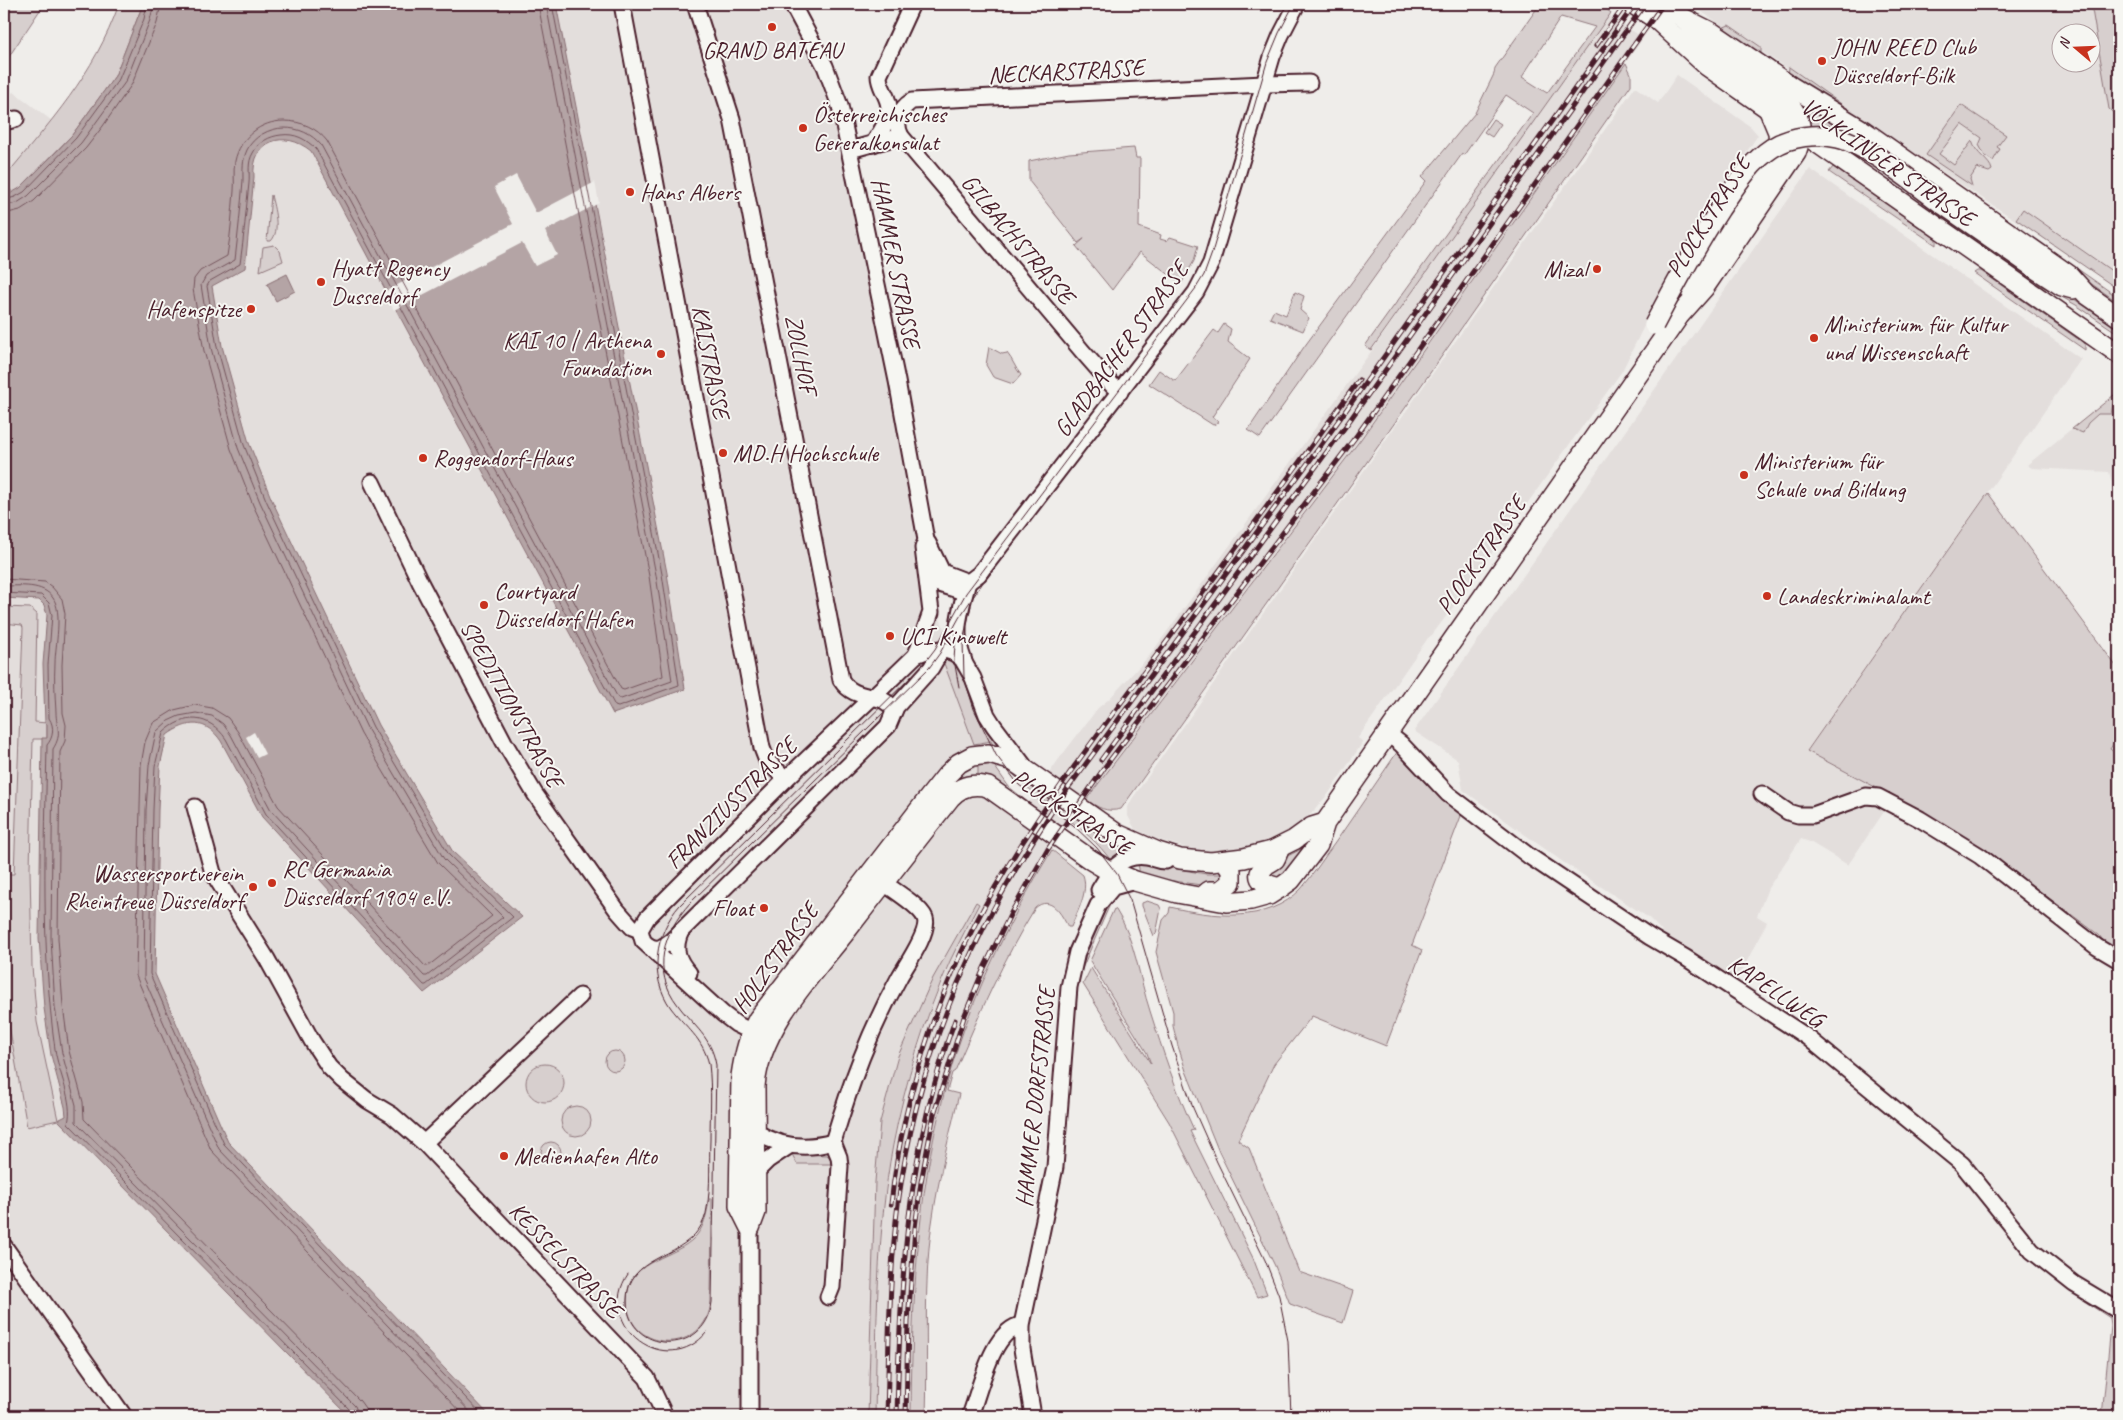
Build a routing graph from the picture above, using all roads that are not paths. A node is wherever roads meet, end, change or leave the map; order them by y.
1 (622, 4) edge
2 (696, 4) edge
3 (792, 4) edge
4 (912, 4) edge
5 (1298, 4) edge
6 (1633, 4) edge
7 (1661, 4) edge
8 (1683, 18) junction
9 (1264, 84) junction
10 (1309, 84) dead end
11 (1768, 108) junction
12 (1801, 131) junction
13 (901, 136) junction
14 (1816, 143) junction
15 (873, 144) junction
16 (850, 150) junction
17 (1796, 153) junction
18 (2086, 294) junction
19 (1679, 316) junction
20 (2119, 317) edge
21 (2119, 354) edge
22 (1629, 388) junction
23 (1120, 392) junction
24 (372, 482) dead end
25 (926, 540) junction
26 (928, 573) junction
27 (968, 582) junction
28 (942, 650) junction
29 (916, 655) junction
30 (965, 662) junction
31 (872, 698) junction
32 (894, 711) junction
33 (1387, 733) junction
34 (1029, 772) junction
35 (786, 779) junction
36 (974, 785) joint
37 (1762, 794) dead end
38 (195, 807) dead end
39 (1325, 823) junction
40 (1281, 847) junction
41 (1180, 859) junction
42 (1091, 860) junction
43 (1224, 861) junction
44 (1110, 870) junction
45 (877, 878) junction
46 (1136, 881) junction
47 (1280, 888) junction
48 (1099, 898) junction
49 (1201, 898) junction
50 (684, 926) junction
51 (640, 930) junction
52 (649, 946) junction
53 (2119, 960) edge
54 (690, 984) junction
55 (580, 996) dead end
56 (760, 1035) junction
57 (756, 1132) junction
58 (833, 1142) junction
59 (424, 1143) junction
60 (789, 1146) junction
61 (757, 1171) junction
62 (750, 1228) junction
63 (4, 1246) edge
64 (828, 1297) dead end
65 (2119, 1311) edge
66 (1022, 1325) junction
67 (124, 1416) edge
68 (665, 1416) edge
69 (750, 1416) edge
70 (970, 1416) edge
71 (1033, 1416) edge

1 - 35 street, KAISTRASSE
2 - 31 street, ZOLLHOF
3 - 16 street, HAMMER STRASSE
4 - 15 street
5 - 9 street, GLADBACHER STRASSE
6 - 11 main road, VÖLKLINGER STRASSE
7 - 8 main road, VÖLKLINGER STRASSE
8 - 12 main road
8 - 18 main road, VÖLKLINGER STRASSE
9 - 10 street
9 - 13 street, NECKARSTRASSE
9 - 23 street, GLADBACHER STRASSE
11 - 12 main road, VÖLKLINGER STRASSE
11 - 19 main road, PLOCKSTRASSE
12 - 14 main road, VÖLKLINGER STRASSE
12 - 17 main road
13 - 15 street
13 - 23 street, GILBACHSTRASSE
14 - 17 main road
14 - 21 main road, VÖLKLINGER STRASSE
15 - 16 street
16 - 25 street, HAMMER STRASSE
17 - 19 main road, PLOCKSTRASSE
18 - 20 main road, VÖLKLINGER STRASSE
18 - 22 main road, bridge
19 - 22 main road, PLOCKSTRASSE
22 - 33 main road, PLOCKSTRASSE
23 - 27 street, GLADBACHER STRASSE
24 - 51 street, SPEDITIONSTRASSE
25 - 26 street, HAMMER STRASSE
25 - 27 street, HAMMER STRASSE
26 - 27 street
26 - 29 street, FRANZIUSSTRASSE
27 - 30 street
28 - 29 street
28 - 30 street
28 - 32 street
29 - 31 street, FRANZIUSSTRASSE
30 - 34 street, PLOCKSTRASSE
31 - 32 street
31 - 35 street, FRANZIUSSTRASSE
32 - 50 street
33 - 39 main road, PLOCKSTRASSE
33 - 65 street, KAPELLWEG
34 - 41 main road, PLOCKSTRASSE
34 - 45 main road, HOLZSTRASSE
35 - 51 street, FRANZIUSSTRASSE
36 - 42 main road, PLOCKSTRASSE
36 - 45 main road, HOLZSTRASSE
37 - 53 street
38 - 59 street, KESSELSTRASSE
39 - 40 main road, PLOCKSTRASSE
39 - 47 main road, PLOCKSTRASSE
40 - 43 main road, PLOCKSTRASSE
40 - 47 main road, PLOCKSTRASSE
41 - 43 main road, PLOCKSTRASSE
41 - 44 street
42 - 44 main road, PLOCKSTRASSE
42 - 48 street
43 - 49 main road
44 - 46 main road, PLOCKSTRASSE
44 - 48 street, HAMMER DORFSTRASSE
45 - 56 main road, HOLZSTRASSE
45 - 58 street
46 - 48 street, HAMMER DORFSTRASSE
46 - 49 main road, PLOCKSTRASSE
47 - 49 main road, PLOCKSTRASSE
48 - 66 street, HAMMER DORFSTRASSE
50 - 52 street
50 - 54 street
51 - 52 street
52 - 54 street
54 - 56 street
55 - 59 street
56 - 57 main road, HOLZSTRASSE
56 - 62 main road, HOLZSTRASSE
57 - 60 street
57 - 61 main road, HOLZSTRASSE
58 - 60 street
58 - 64 street
59 - 68 street, KESSELSTRASSE
60 - 61 street
61 - 62 main road, HOLZSTRASSE
62 - 69 street, HOLZSTRASSE
63 - 67 street
66 - 70 street
66 - 71 street, HAMMER DORFSTRASSE

